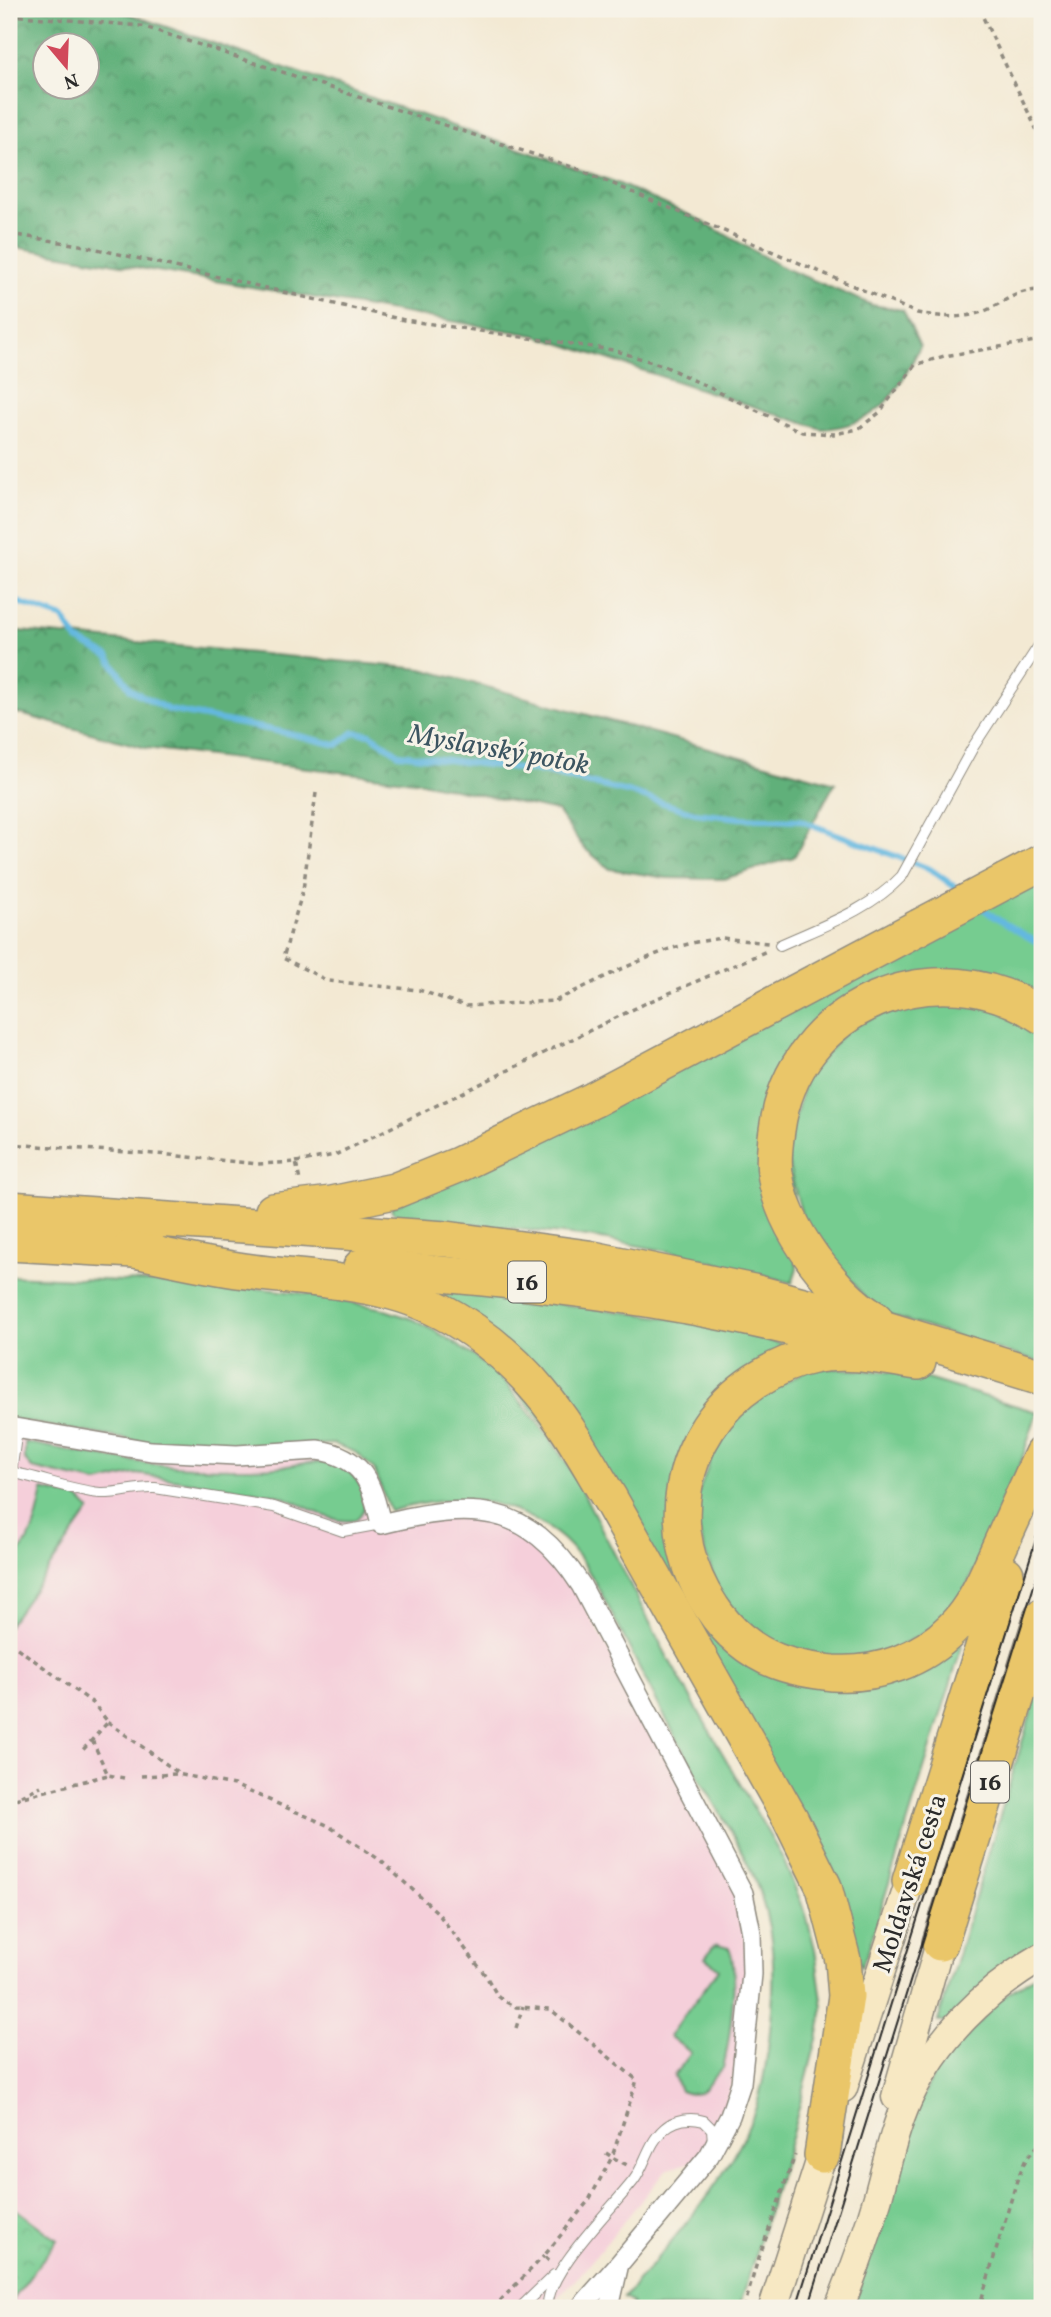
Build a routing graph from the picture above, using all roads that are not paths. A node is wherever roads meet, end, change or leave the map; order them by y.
1 (1042, 640) edge
2 (1042, 862) edge
3 (780, 945) road end
4 (1042, 1016) edge
5 (9, 1209) edge
6 (130, 1233) junction
7 (9, 1243) edge
8 (920, 1351) junction
9 (1042, 1377) edge
10 (1042, 1399) edge
11 (13, 1428) edge
12 (1042, 1455) edge
13 (10, 1472) edge
14 (381, 1524) junction
15 (1042, 1616) edge
16 (910, 1881) joint
17 (940, 1943) joint
18 (1042, 1957) edge
19 (810, 2151) junction
20 (709, 2156) junction
21 (620, 2264) junction
22 (560, 2270) junction
23 (520, 2308) edge
24 (548, 2308) edge
25 (580, 2308) edge
26 (609, 2308) edge
27 (773, 2308) edge
28 (837, 2308) edge

1 - 3 lane
2 - 6 highway, bridge
4 - 8 highway
5 - 6 highway, 16
6 - 7 highway, 16
6 - 8 highway, 16
6 - 19 highway
8 - 9 highway, 16
8 - 10 highway, 16
8 - 12 highway
11 - 13 lane
11 - 14 street
12 - 16 highway, Moldavská cesta / 16
13 - 14 lane
14 - 20 street
15 - 17 highway, Moldavská cesta / 16
16 - 19 street, Moldavská cesta
17 - 28 street, Moldavská cesta
18 - 28 street
19 - 27 street, Moldavská cesta
20 - 21 street
20 - 22 lane
21 - 25 street
21 - 26 street
22 - 23 lane
22 - 24 lane

